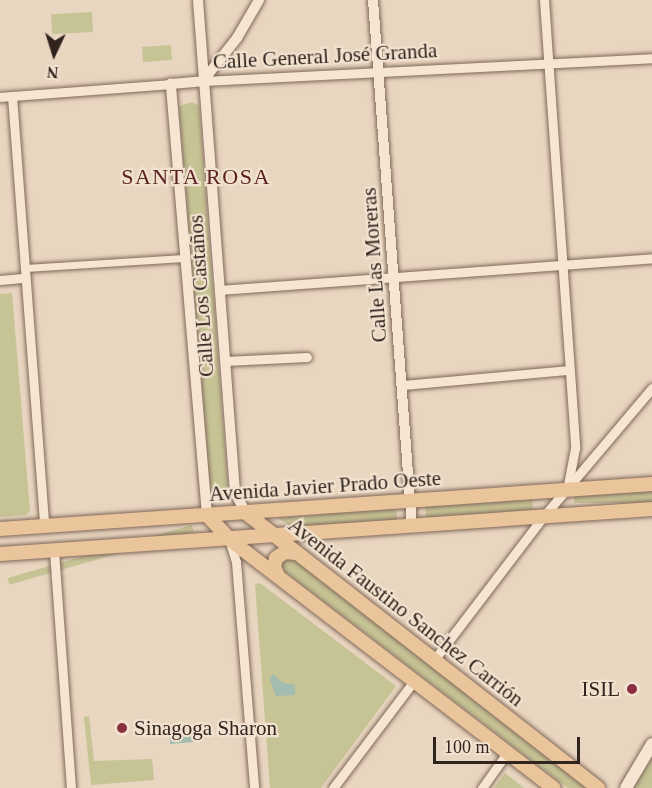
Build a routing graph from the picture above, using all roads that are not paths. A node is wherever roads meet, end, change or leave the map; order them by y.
1 (198, 0) edge
2 (259, 0) edge
3 (373, 0) edge
4 (544, 0) edge
5 (652, 58) edge
6 (548, 64) junction
7 (379, 72) junction
8 (203, 81) junction
9 (171, 84) junction
10 (12, 96) junction
11 (0, 97) edge
12 (184, 258) junction
13 (652, 258) edge
14 (563, 265) junction
15 (25, 273) junction
16 (394, 278) junction
17 (0, 280) edge
18 (220, 290) junction
19 (307, 357) dead end
20 (225, 361) junction
21 (569, 370) junction
22 (403, 385) junction
23 (652, 388) edge
24 (652, 484) edge
25 (567, 490) junction
26 (410, 501) junction
27 (652, 509) edge
28 (246, 513) junction
29 (207, 515) junction
30 (543, 517) junction
31 (44, 526) junction
32 (412, 527) junction
33 (0, 530) edge
34 (276, 537) junction
35 (230, 539) junction
36 (54, 551) junction
37 (296, 553) junction
38 (0, 554) edge
39 (278, 576) junction
40 (434, 660) junction
41 (414, 681) junction
42 (652, 744) edge
43 (507, 753) junction
44 (71, 788) edge
45 (254, 788) edge
46 (333, 788) edge
47 (482, 788) edge
48 (553, 788) edge
49 (598, 788) edge
50 (626, 788) edge

1 - 8 street, Calle Los Castaños
2 - 8 street
3 - 7 street, Calle Las Moreras
4 - 6 street
5 - 6 street, Calle General José Granda
6 - 7 street, Calle General José Granda
6 - 14 street
7 - 8 street, Calle General José Granda
7 - 16 street, Calle Las Moreras
8 - 9 street, Calle General José Granda
8 - 18 street, Calle Los Castaños
9 - 10 street, Calle General José Granda
9 - 12 street, Calle Los Castaños
10 - 11 street, Calle General José Granda
10 - 15 street
12 - 15 street
12 - 29 street, Calle Los Castaños
13 - 14 street
14 - 16 street
14 - 21 street
15 - 17 street
15 - 31 street
16 - 18 street
16 - 22 street, Calle Las Moreras
18 - 20 street, Calle Los Castaños
19 - 20 street
20 - 28 street, Calle Los Castaños
21 - 22 street
21 - 25 street
22 - 26 street, Calle Las Moreras
23 - 25 street
24 - 25 main road, Avenida Javier Prado Oeste
25 - 26 main road, Avenida Javier Prado Oeste
25 - 30 street
26 - 28 main road, Avenida Javier Prado Oeste
26 - 32 street, Calle Las Moreras
27 - 30 main road
28 - 29 main road, Avenida Javier Prado Oeste
28 - 34 main road, Avenida Faustino Sanchez Carrión
29 - 31 main road, Avenida Javier Prado Oeste
29 - 35 main road
30 - 32 main road
30 - 40 street
31 - 33 main road, Avenida Javier Prado Oeste
32 - 34 main road
34 - 35 main road
34 - 37 main road, Avenida Faustino Sanchez Carrión
35 - 36 main road
35 - 39 main road
35 - 45 street
36 - 38 main road
36 - 44 street
37 - 39 main road
37 - 40 main road, Avenida Faustino Sanchez Carrión
39 - 41 main road
40 - 49 main road, Avenida Faustino Sanchez Carrión
41 - 43 main road
41 - 46 street
42 - 50 main road
43 - 47 street
43 - 48 main road

